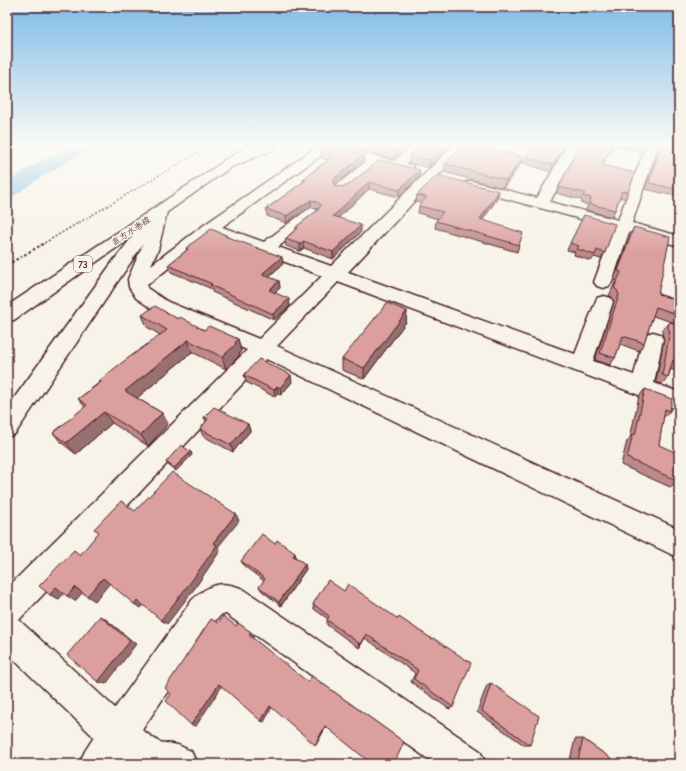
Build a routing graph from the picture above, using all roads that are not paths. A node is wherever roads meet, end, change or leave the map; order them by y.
1 (202, 182) edge
2 (275, 182) edge
3 (349, 182) edge
4 (431, 182) edge
5 (461, 182) edge
6 (553, 182) edge
7 (643, 182) edge
8 (341, 189) edge
9 (542, 203) junction
10 (159, 212) junction
11 (312, 213) edge
12 (623, 226) junction
13 (210, 228) junction
14 (679, 241) edge
15 (266, 249) junction
16 (330, 273) junction
17 (603, 282) dead end
18 (137, 284) junction
19 (604, 302) dead end
20 (7, 315) edge
21 (653, 339) dead end
22 (258, 346) junction
23 (581, 365) junction
24 (642, 387) junction
25 (679, 401) edge
26 (7, 427) edge
27 (679, 544) edge
28 (7, 610) edge
29 (7, 631) edge
30 (118, 735) junction
31 (98, 764) edge
32 (178, 764) edge
33 (467, 764) edge

1 - 10 street, 直方水巻線 / 73
2 - 13 street
3 - 8 street
4 - 16 street
5 - 9 street
6 - 9 street
7 - 12 street
9 - 12 street
10 - 18 street
10 - 20 street, 直方水巻線 / 73
10 - 26 street
11 - 15 street
12 - 14 street
12 - 17 street
13 - 15 street
13 - 18 street
15 - 16 street
16 - 22 street
16 - 23 street
18 - 22 street
19 - 23 street
21 - 24 street
22 - 27 street
22 - 28 street
23 - 24 street
24 - 25 street
29 - 30 street
30 - 31 street
30 - 32 street
30 - 33 street

